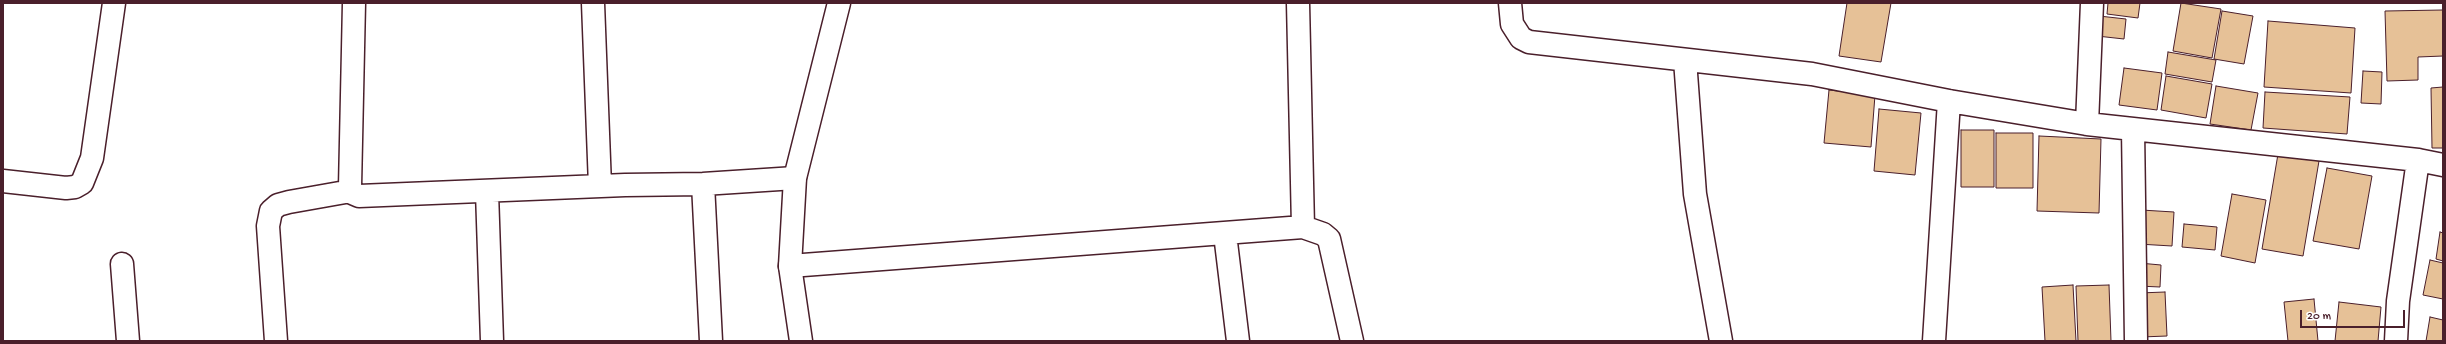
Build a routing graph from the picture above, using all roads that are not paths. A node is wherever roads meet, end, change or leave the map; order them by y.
1 (114, 3) edge
2 (354, 3) edge
3 (593, 3) edge
4 (839, 3) edge
5 (1298, 3) edge
6 (1510, 3) edge
7 (2092, 3) edge
8 (1685, 60) junction
9 (1948, 101) junction
10 (2087, 124) junction
11 (2133, 129) junction
12 (2418, 160) junction
13 (2443, 166) edge
14 (795, 178) junction
15 (3, 181) edge
16 (703, 184) junction
17 (600, 186) junction
18 (351, 191) junction
19 (487, 192) junction
20 (1302, 227) junction
21 (1225, 234) junction
22 (122, 264) dead end
23 (790, 266) junction
24 (128, 341) edge
25 (276, 341) edge
26 (492, 341) edge
27 (712, 341) edge
28 (801, 341) edge
29 (1238, 341) edge
30 (1352, 341) edge
31 (1721, 341) edge
32 (1934, 341) edge
33 (2136, 341) edge
34 (2396, 341) edge

1 - 15 street
2 - 18 street
3 - 17 street
4 - 14 street
5 - 20 street
6 - 8 street
7 - 10 street
8 - 9 street
8 - 31 street
9 - 10 street
9 - 32 street
10 - 11 street
11 - 12 street
11 - 33 street
12 - 13 street
12 - 34 street
14 - 16 street
14 - 23 street
16 - 17 street
16 - 27 street
17 - 19 street
18 - 19 street
18 - 25 street
19 - 26 street
20 - 21 street
20 - 30 street
21 - 23 street
21 - 29 street
22 - 24 street
23 - 28 street

